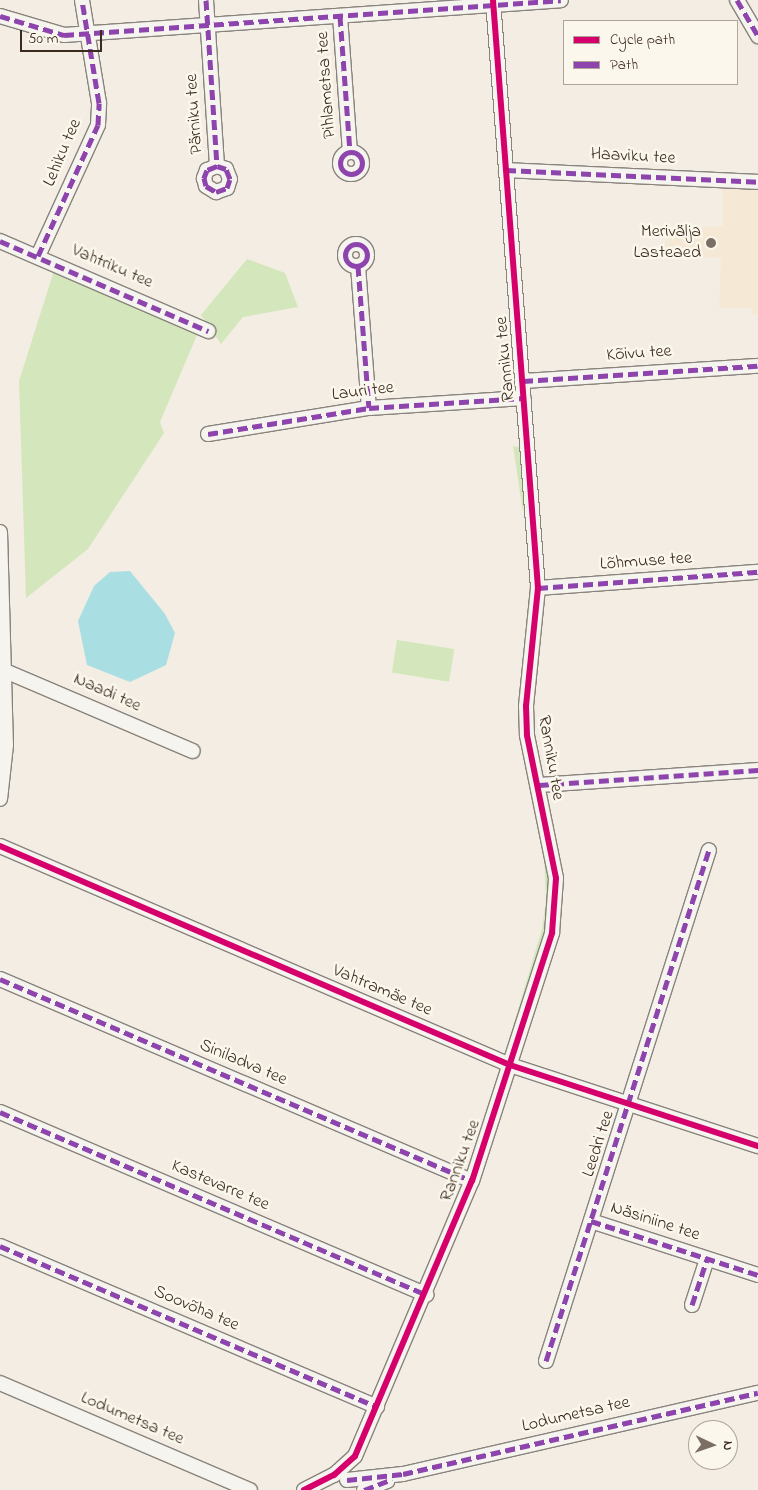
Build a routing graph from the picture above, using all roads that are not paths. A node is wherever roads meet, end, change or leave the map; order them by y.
1 (82, 0) edge
2 (206, 0) edge
3 (561, 0) edge
4 (737, 0) edge
5 (494, 3) edge
6 (0, 16) edge
7 (340, 16) junction
8 (208, 25) junction
9 (90, 34) junction
10 (758, 36) edge
11 (350, 152) dead end
12 (217, 166) dead end
13 (506, 170) junction
14 (758, 182) edge
15 (0, 241) edge
16 (38, 256) junction
17 (358, 266) dead end
18 (208, 330) dead end
19 (758, 366) edge
20 (523, 381) junction
21 (524, 398) junction
22 (369, 408) junction
23 (208, 434) dead end
24 (0, 532) edge
25 (758, 572) edge
26 (538, 588) junction
27 (5, 671) junction
28 (193, 751) dead end
29 (758, 770) edge
30 (539, 785) junction
31 (0, 798) edge
32 (0, 846) edge
33 (709, 850) dead end
34 (0, 979) edge
35 (510, 1065) junction
36 (628, 1104) junction
37 (0, 1112) edge
38 (758, 1146) edge
39 (472, 1181) junction
40 (590, 1220) junction
41 (0, 1246) edge
42 (707, 1259) junction
43 (758, 1275) edge
44 (426, 1295) junction
45 (692, 1305) dead end
46 (546, 1361) dead end
47 (0, 1383) edge
48 (758, 1393) edge
49 (377, 1407) junction
50 (355, 1459) junction
51 (338, 1482) edge
52 (367, 1484) edge
53 (250, 1490) edge
54 (304, 1490) edge

1 - 9 street, Lehiku tee
2 - 8 street, Pärniku tee
3 - 5 street
4 - 10 street
5 - 7 street
5 - 13 street, Ranniku tee
6 - 9 street
7 - 8 street
7 - 11 street, Pihlametsa tee
8 - 9 street
8 - 12 street, Pärniku tee
9 - 16 street, Lehiku tee
13 - 14 street, Haaviku tee
13 - 20 street, Ranniku tee
15 - 16 street, Vahtriku tee
16 - 18 street, Vahtriku tee
17 - 22 street
19 - 20 street, Kõivu tee
20 - 21 street, Ranniku tee
21 - 22 street, Lauri tee
21 - 26 street, Ranniku tee
22 - 23 street, Lauri tee
24 - 27 street
25 - 26 street, Lõhmuse tee
26 - 30 street, Ranniku tee
27 - 28 street, Naadi tee
27 - 31 street
29 - 30 street
30 - 35 street, Ranniku tee
32 - 35 street, Vahtramäe tee
33 - 36 street, Leedri tee
34 - 39 street, Siniladva tee
35 - 36 street, Vahtramäe tee
35 - 39 street, Ranniku tee
36 - 38 street, Vahtramäe tee
36 - 40 street, Leedri tee
37 - 44 street, Kastevarre tee
39 - 44 street, Ranniku tee
40 - 42 street, Näsiniine tee
40 - 46 street, Leedri tee
41 - 49 street, Soovõha tee
42 - 43 street, Näsiniine tee
42 - 45 street, Näsiniine tee
44 - 49 street, Ranniku tee
47 - 53 street, Lodumetsa tee
48 - 52 street, Lodumetsa tee
49 - 50 street, Ranniku tee
50 - 51 street, Ranniku tee
50 - 52 street
51 - 52 street, Lodumetsa tee
51 - 54 street

